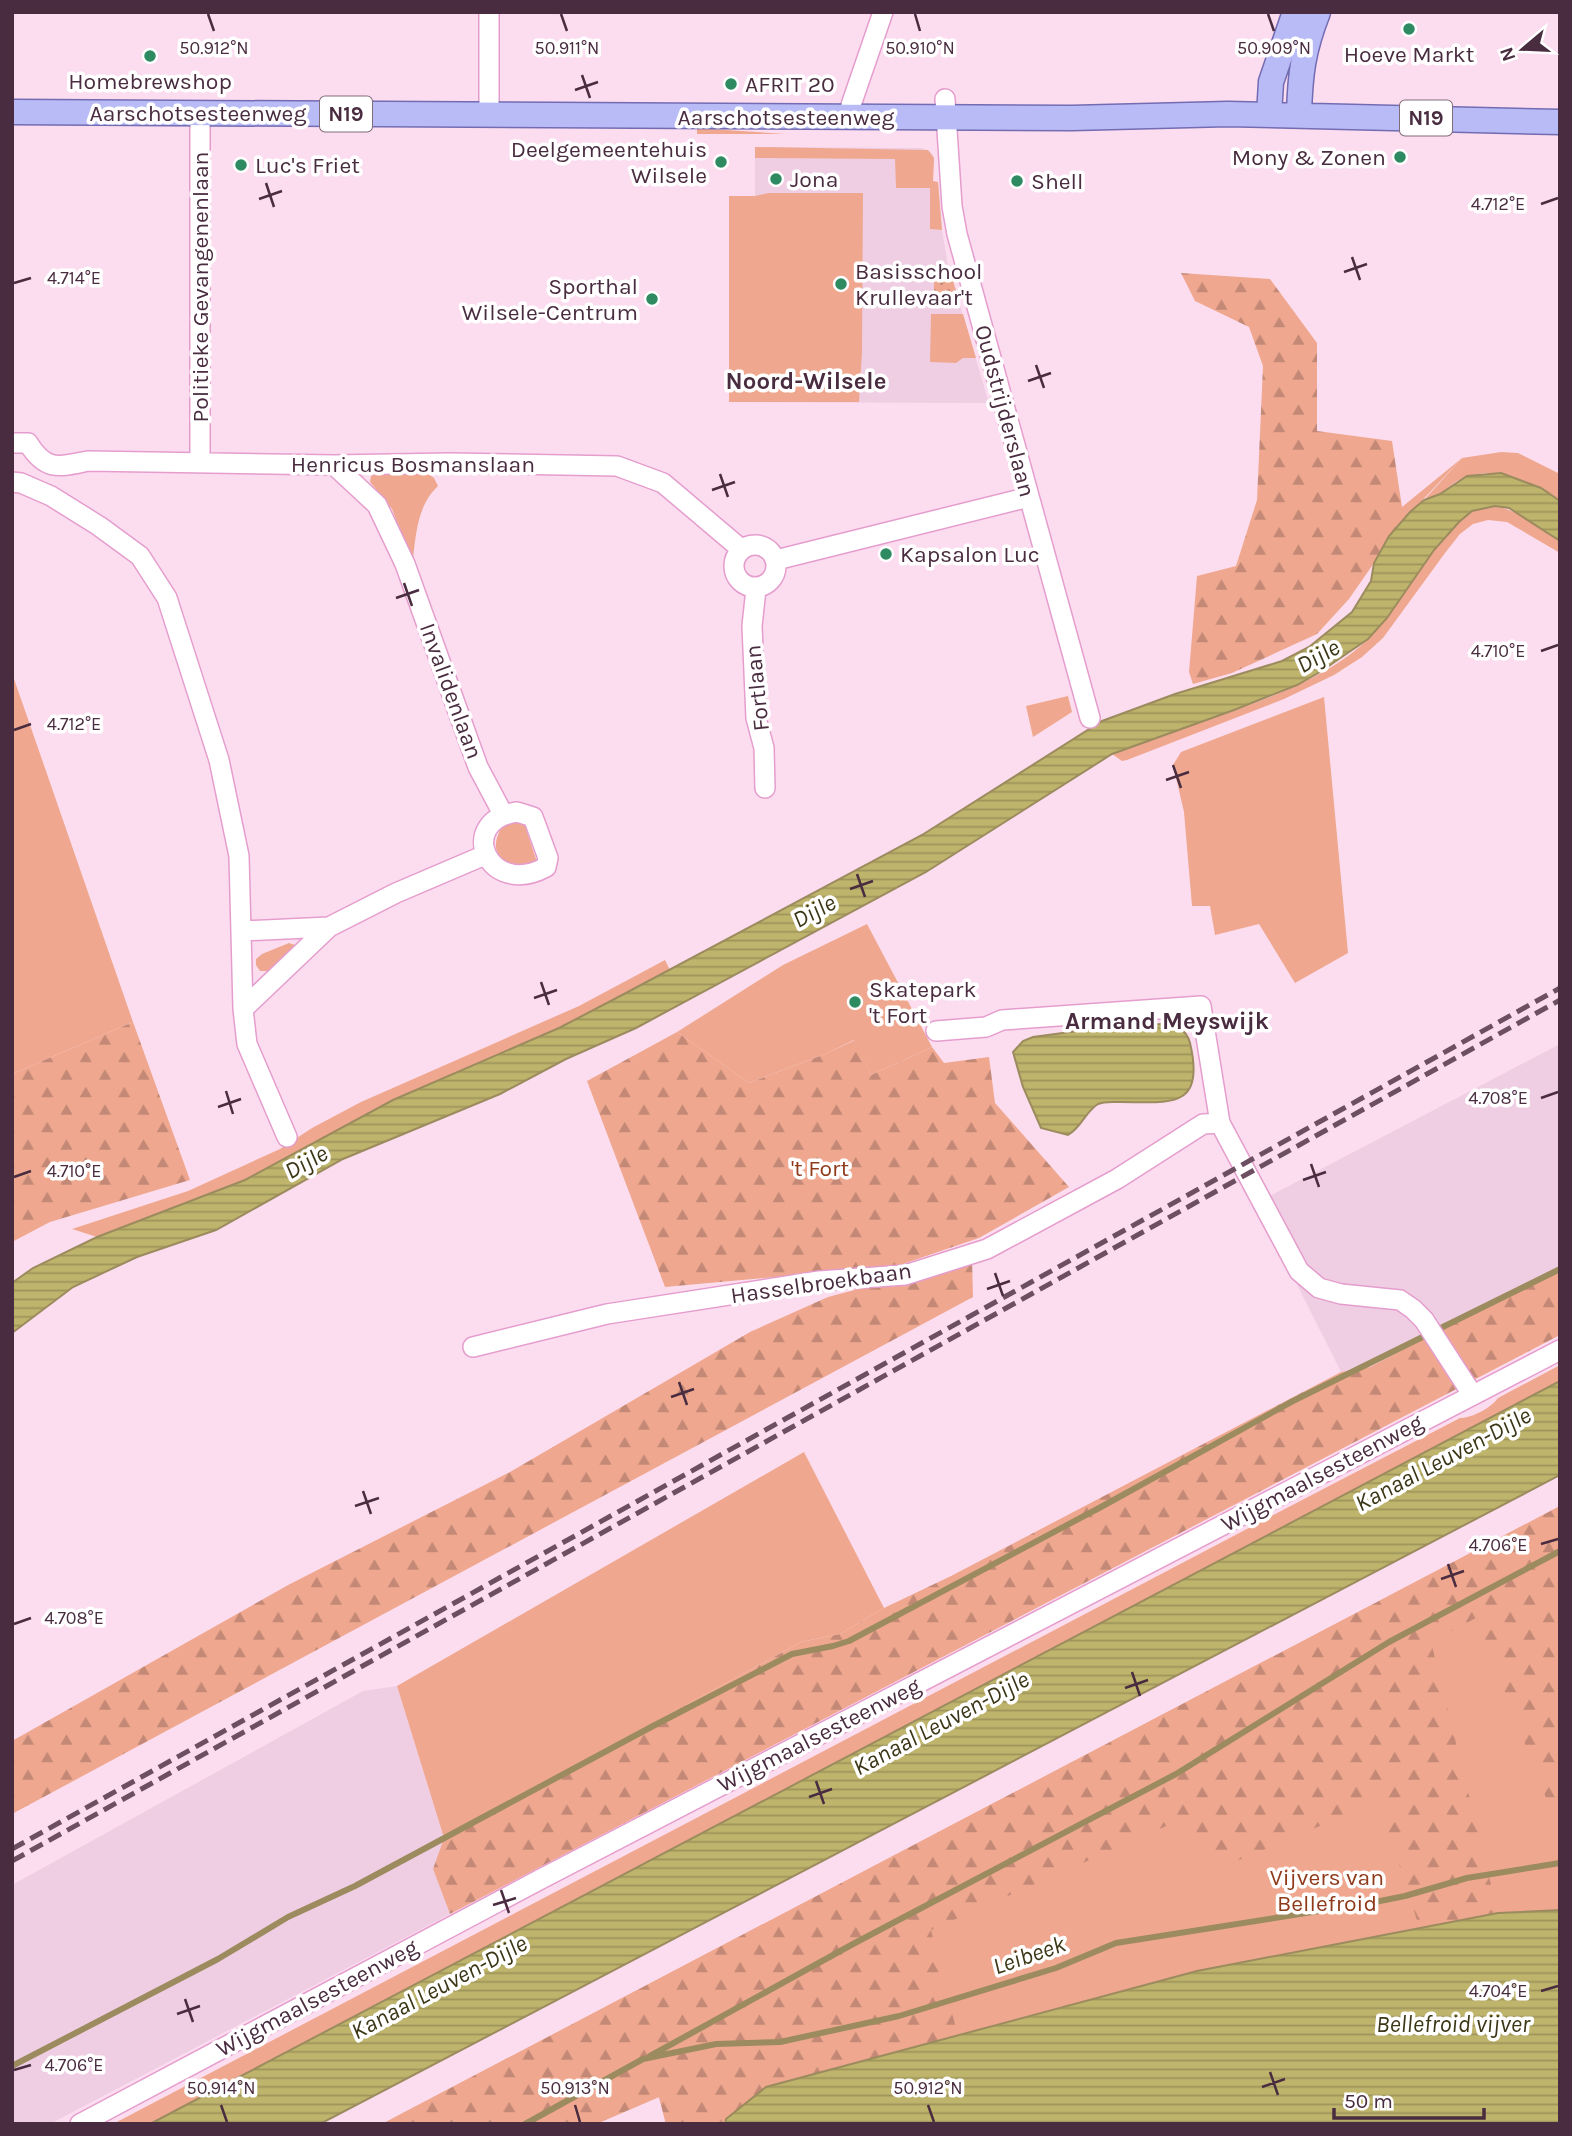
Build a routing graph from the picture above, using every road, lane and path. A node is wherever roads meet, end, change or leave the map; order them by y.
1 (489, 12) edge
2 (883, 12) edge
3 (1295, 12) edge
4 (1318, 12) edge
5 (946, 108) junction
6 (12, 112) edge
7 (200, 113) junction
8 (1269, 115) junction
9 (1299, 115) junction
10 (489, 116) junction
11 (851, 118) junction
12 (1560, 122) edge
13 (12, 443) edge
14 (200, 462) junction
15 (334, 465) junction
16 (57, 467) junction
17 (12, 482) edge
18 (51, 496) junction
19 (1029, 497) junction
20 (741, 549) junction
21 (776, 560) junction
22 (756, 589) junction
23 (1090, 718) dead end
24 (765, 788) dead end
25 (503, 814) junction
26 (485, 855) junction
27 (329, 927) junction
28 (241, 931) junction
29 (243, 1009) junction
30 (936, 1031) dead end
31 (1220, 1123) junction
32 (287, 1137) dead end
33 (473, 1347) dead end
34 (1560, 1350) edge
35 (1472, 1394) junction
36 (80, 2124) edge

1 - 10 street
2 - 11 street
3 - 8 main road
4 - 9 main road
5 - 8 main road, Aarschotsesteenweg / N19
5 - 11 main road, Aarschotsesteenweg / N19
5 - 19 street, Oudstrijderslaan
6 - 7 main road, Aarschotsesteenweg / N19
7 - 10 main road, Aarschotsesteenweg / N19
7 - 14 street, Politieke Gevangenenlaan
8 - 9 main road, Aarschotsesteenweg / N19
9 - 12 main road, Aarschotsesteenweg / N19
10 - 11 main road, Aarschotsesteenweg / N19
13 - 16 street
14 - 15 street, Henricus Bosmanslaan
14 - 16 street, Henricus Bosmanslaan
15 - 20 street, Henricus Bosmanslaan
15 - 25 street, Invalidenlaan
16 - 18 street
17 - 18 street
18 - 28 street
19 - 21 street
19 - 23 street, Oudstrijderslaan
20 - 21 street
20 - 22 street
21 - 22 street
22 - 24 street, Fortlaan
25 - 26 street
25 - 26 street
26 - 27 street
27 - 28 street
27 - 29 street
28 - 29 street
29 - 32 street
30 - 31 street
31 - 33 street, Hasselbroekbaan
31 - 35 street
34 - 35 street, Wijgmaalsesteenweg
35 - 36 street, Wijgmaalsesteenweg

